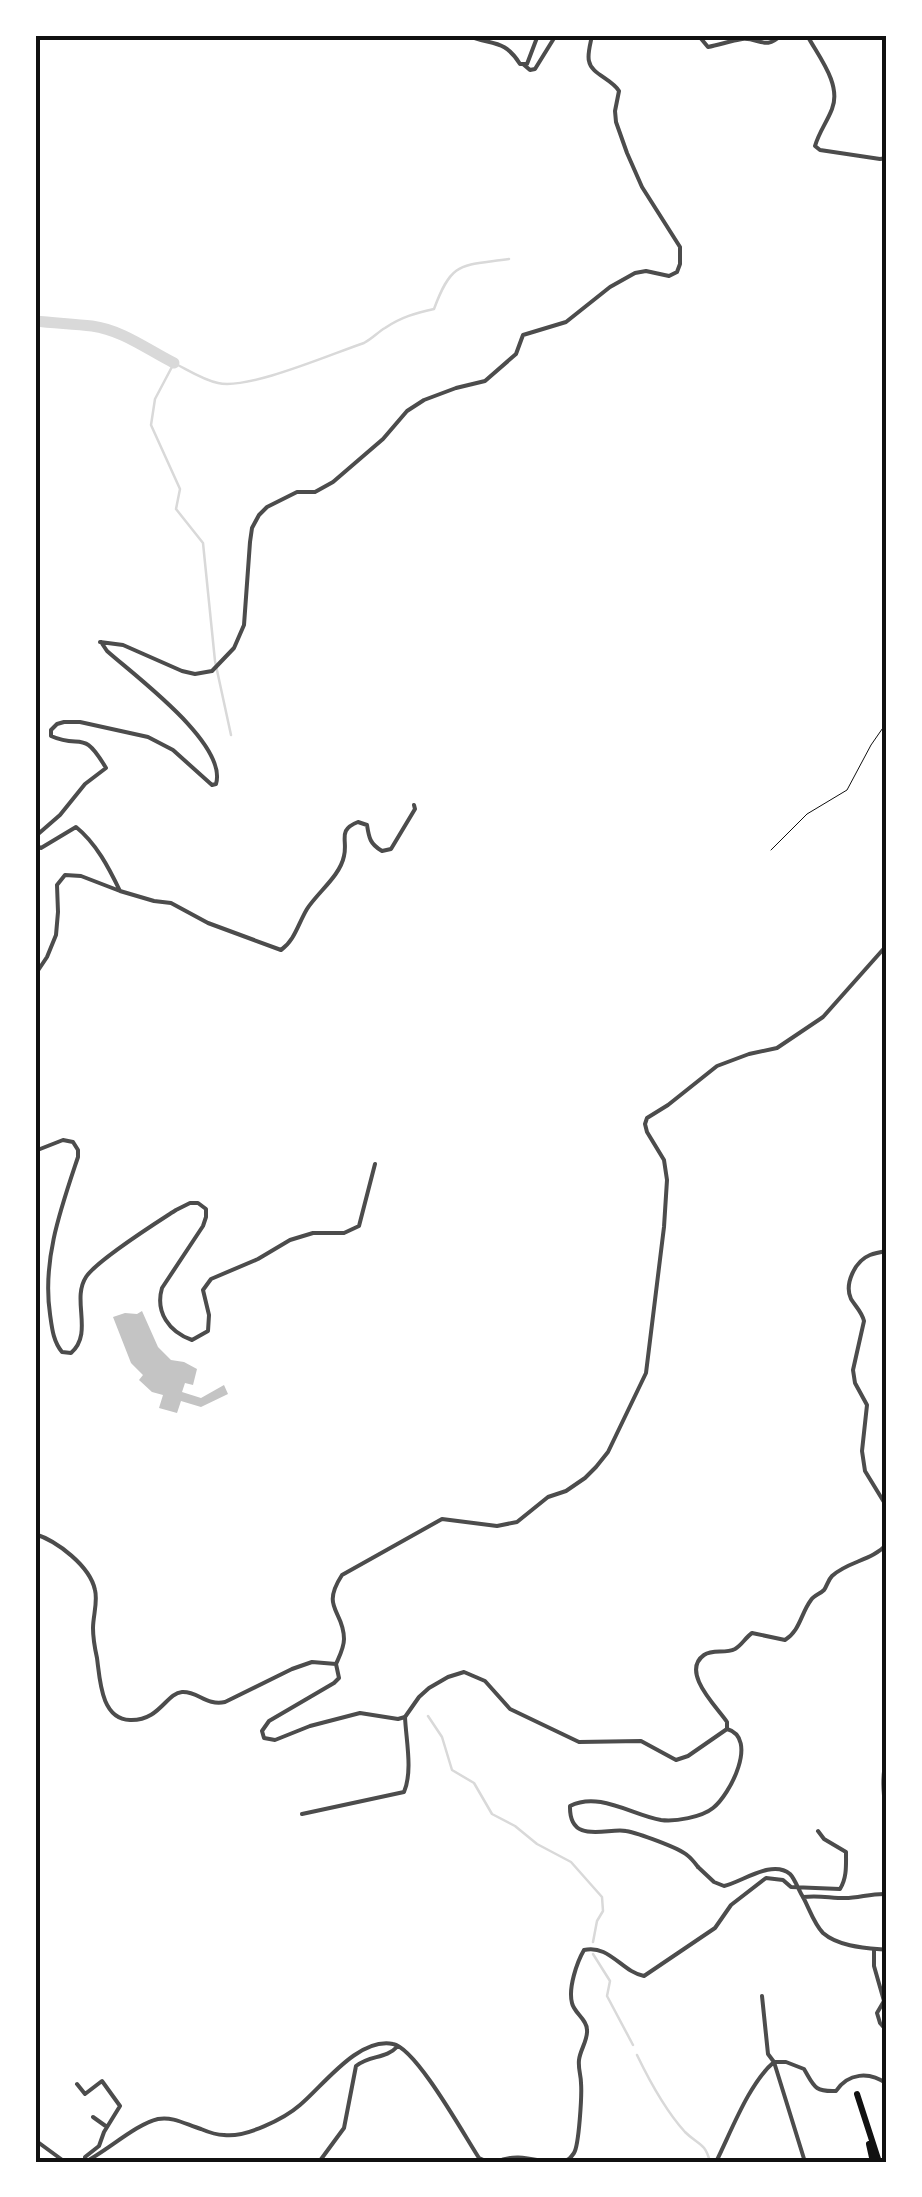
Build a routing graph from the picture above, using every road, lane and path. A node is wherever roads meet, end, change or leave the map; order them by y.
1 (201, 35) edge
2 (216, 35) edge
3 (466, 35) edge
4 (538, 35) edge
5 (556, 35) edge
6 (592, 35) edge
7 (698, 35) edge
8 (781, 35) edge
9 (807, 35) edge
10 (523, 64) junction
11 (887, 158) edge
12 (887, 722) edge
13 (414, 805) dead end
14 (35, 843) edge
15 (772, 850) dead end
16 (120, 891) junction
17 (887, 946) edge
18 (35, 975) edge
19 (35, 1151) edge
20 (375, 1164) dead end
21 (887, 1251) edge
22 (887, 1508) edge
23 (35, 1534) edge
24 (887, 1544) edge
25 (336, 1664) junction
26 (405, 1717) junction
27 (728, 1729) junction
28 (887, 1757) edge
29 (302, 1814) dead end
30 (887, 1824) edge
31 (818, 1831) dead end
32 (797, 1888) junction
33 (887, 1894) edge
34 (803, 1896) junction
35 (874, 1948) junction
36 (887, 1950) edge
37 (762, 1996) dead end
38 (887, 2031) edge
39 (398, 2046) junction
40 (774, 2062) junction
41 (77, 2084) dead end
42 (887, 2084) edge
43 (858, 2094) dead end
44 (93, 2117) dead end
45 (107, 2127) junction
46 (35, 2140) edge
47 (571, 2160) edge
48 (65, 2162) edge
49 (85, 2162) edge
50 (319, 2162) edge
51 (492, 2162) edge
52 (546, 2162) edge
53 (561, 2162) edge
54 (716, 2162) edge
55 (805, 2162) edge
56 (876, 2162) edge

1 - 2 street
3 - 10 street
4 - 10 street
5 - 10 street
6 - 14 street
7 - 8 street
9 - 11 street
12 - 15 path
13 - 16 street
14 - 16 street
16 - 18 street
17 - 25 street
19 - 20 street
21 - 22 street
23 - 25 street
24 - 27 street
25 - 26 street
26 - 27 street
26 - 29 street
27 - 32 street
28 - 30 street
31 - 32 street
32 - 34 street
32 - 47 street
33 - 34 street
34 - 35 street
35 - 36 street
35 - 38 street
37 - 40 street
39 - 49 street
39 - 50 street
39 - 51 street
40 - 42 street
40 - 54 street
40 - 55 street
41 - 45 street
43 - 56 highway
44 - 45 street
45 - 49 street
46 - 48 street
47 - 53 street
51 - 52 street

